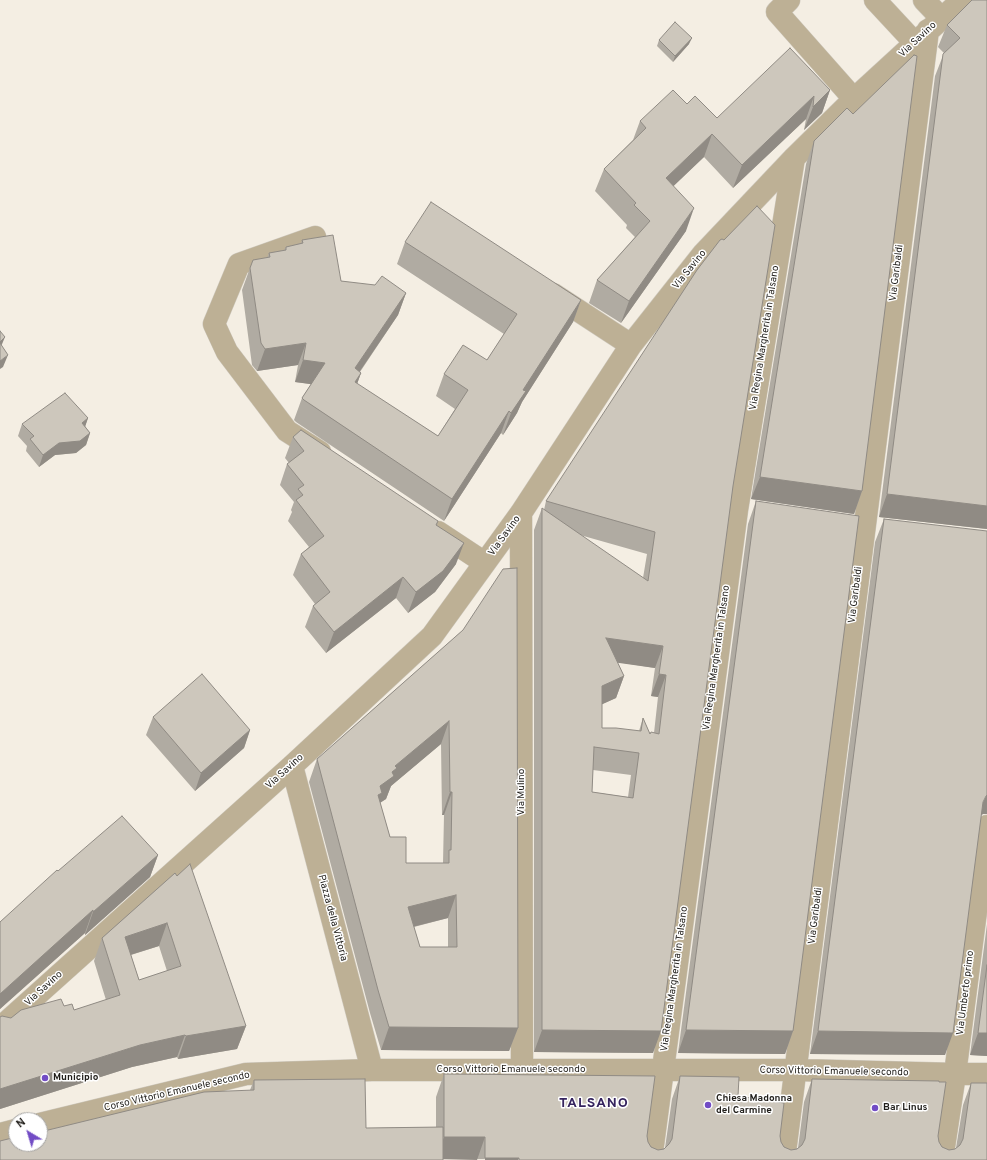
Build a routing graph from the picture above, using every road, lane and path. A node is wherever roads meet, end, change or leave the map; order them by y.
1 (789, 0) edge
2 (875, 0) edge
3 (924, 0) edge
4 (962, 0) edge
5 (928, 30) junction
6 (854, 99) junction
7 (794, 158) junction
8 (315, 237) edge
9 (539, 285) edge
10 (631, 345) junction
11 (334, 462) edge
12 (737, 510) junction
13 (760, 513) edge
14 (521, 514) junction
15 (420, 519) edge
16 (842, 525) edge
17 (865, 528) junction
18 (888, 531) edge
19 (486, 564) junction
20 (292, 766) junction
21 (987, 826) edge
22 (0, 1028) edge
23 (372, 1070) junction
24 (522, 1070) junction
25 (663, 1070) junction
26 (797, 1070) junction
27 (955, 1074) junction
28 (987, 1074) edge
29 (48, 1122) edge
30 (651, 1160) edge
31 (784, 1160) edge
32 (942, 1160) edge

1 - 6 street
2 - 5 street
3 - 5 street
4 - 5 street, Via Savino
5 - 6 street, Via Savino
5 - 17 street, Via Garibaldi
6 - 7 street, Via Savino
7 - 10 street, Via Savino
7 - 12 street, Via Regina Margherita in Talsano
8 - 11 street
9 - 10 street
10 - 14 street, Via Savino
12 - 13 street
12 - 25 street, Via Regina Margherita in Talsano
14 - 19 street, Via Savino
14 - 24 street, Via Mulino
15 - 19 street
16 - 17 street
17 - 18 street
17 - 26 street, Via Garibaldi
19 - 20 street, Via Savino
20 - 22 street, Via Savino
20 - 23 street, Piazza della Vittoria
21 - 27 street, Via Umberto primo
23 - 24 street, Corso Vittorio Emanuele secondo
23 - 29 street, Corso Vittorio Emanuele secondo
24 - 25 street, Corso Vittorio Emanuele secondo
25 - 26 street, Corso Vittorio Emanuele secondo
25 - 30 street, Via Regina Margherita in Talsano
26 - 27 street, Corso Vittorio Emanuele secondo
26 - 31 street, Via Garibaldi
27 - 28 street, Corso Vittorio Emanuele secondo
27 - 32 street, Via Umberto primo

